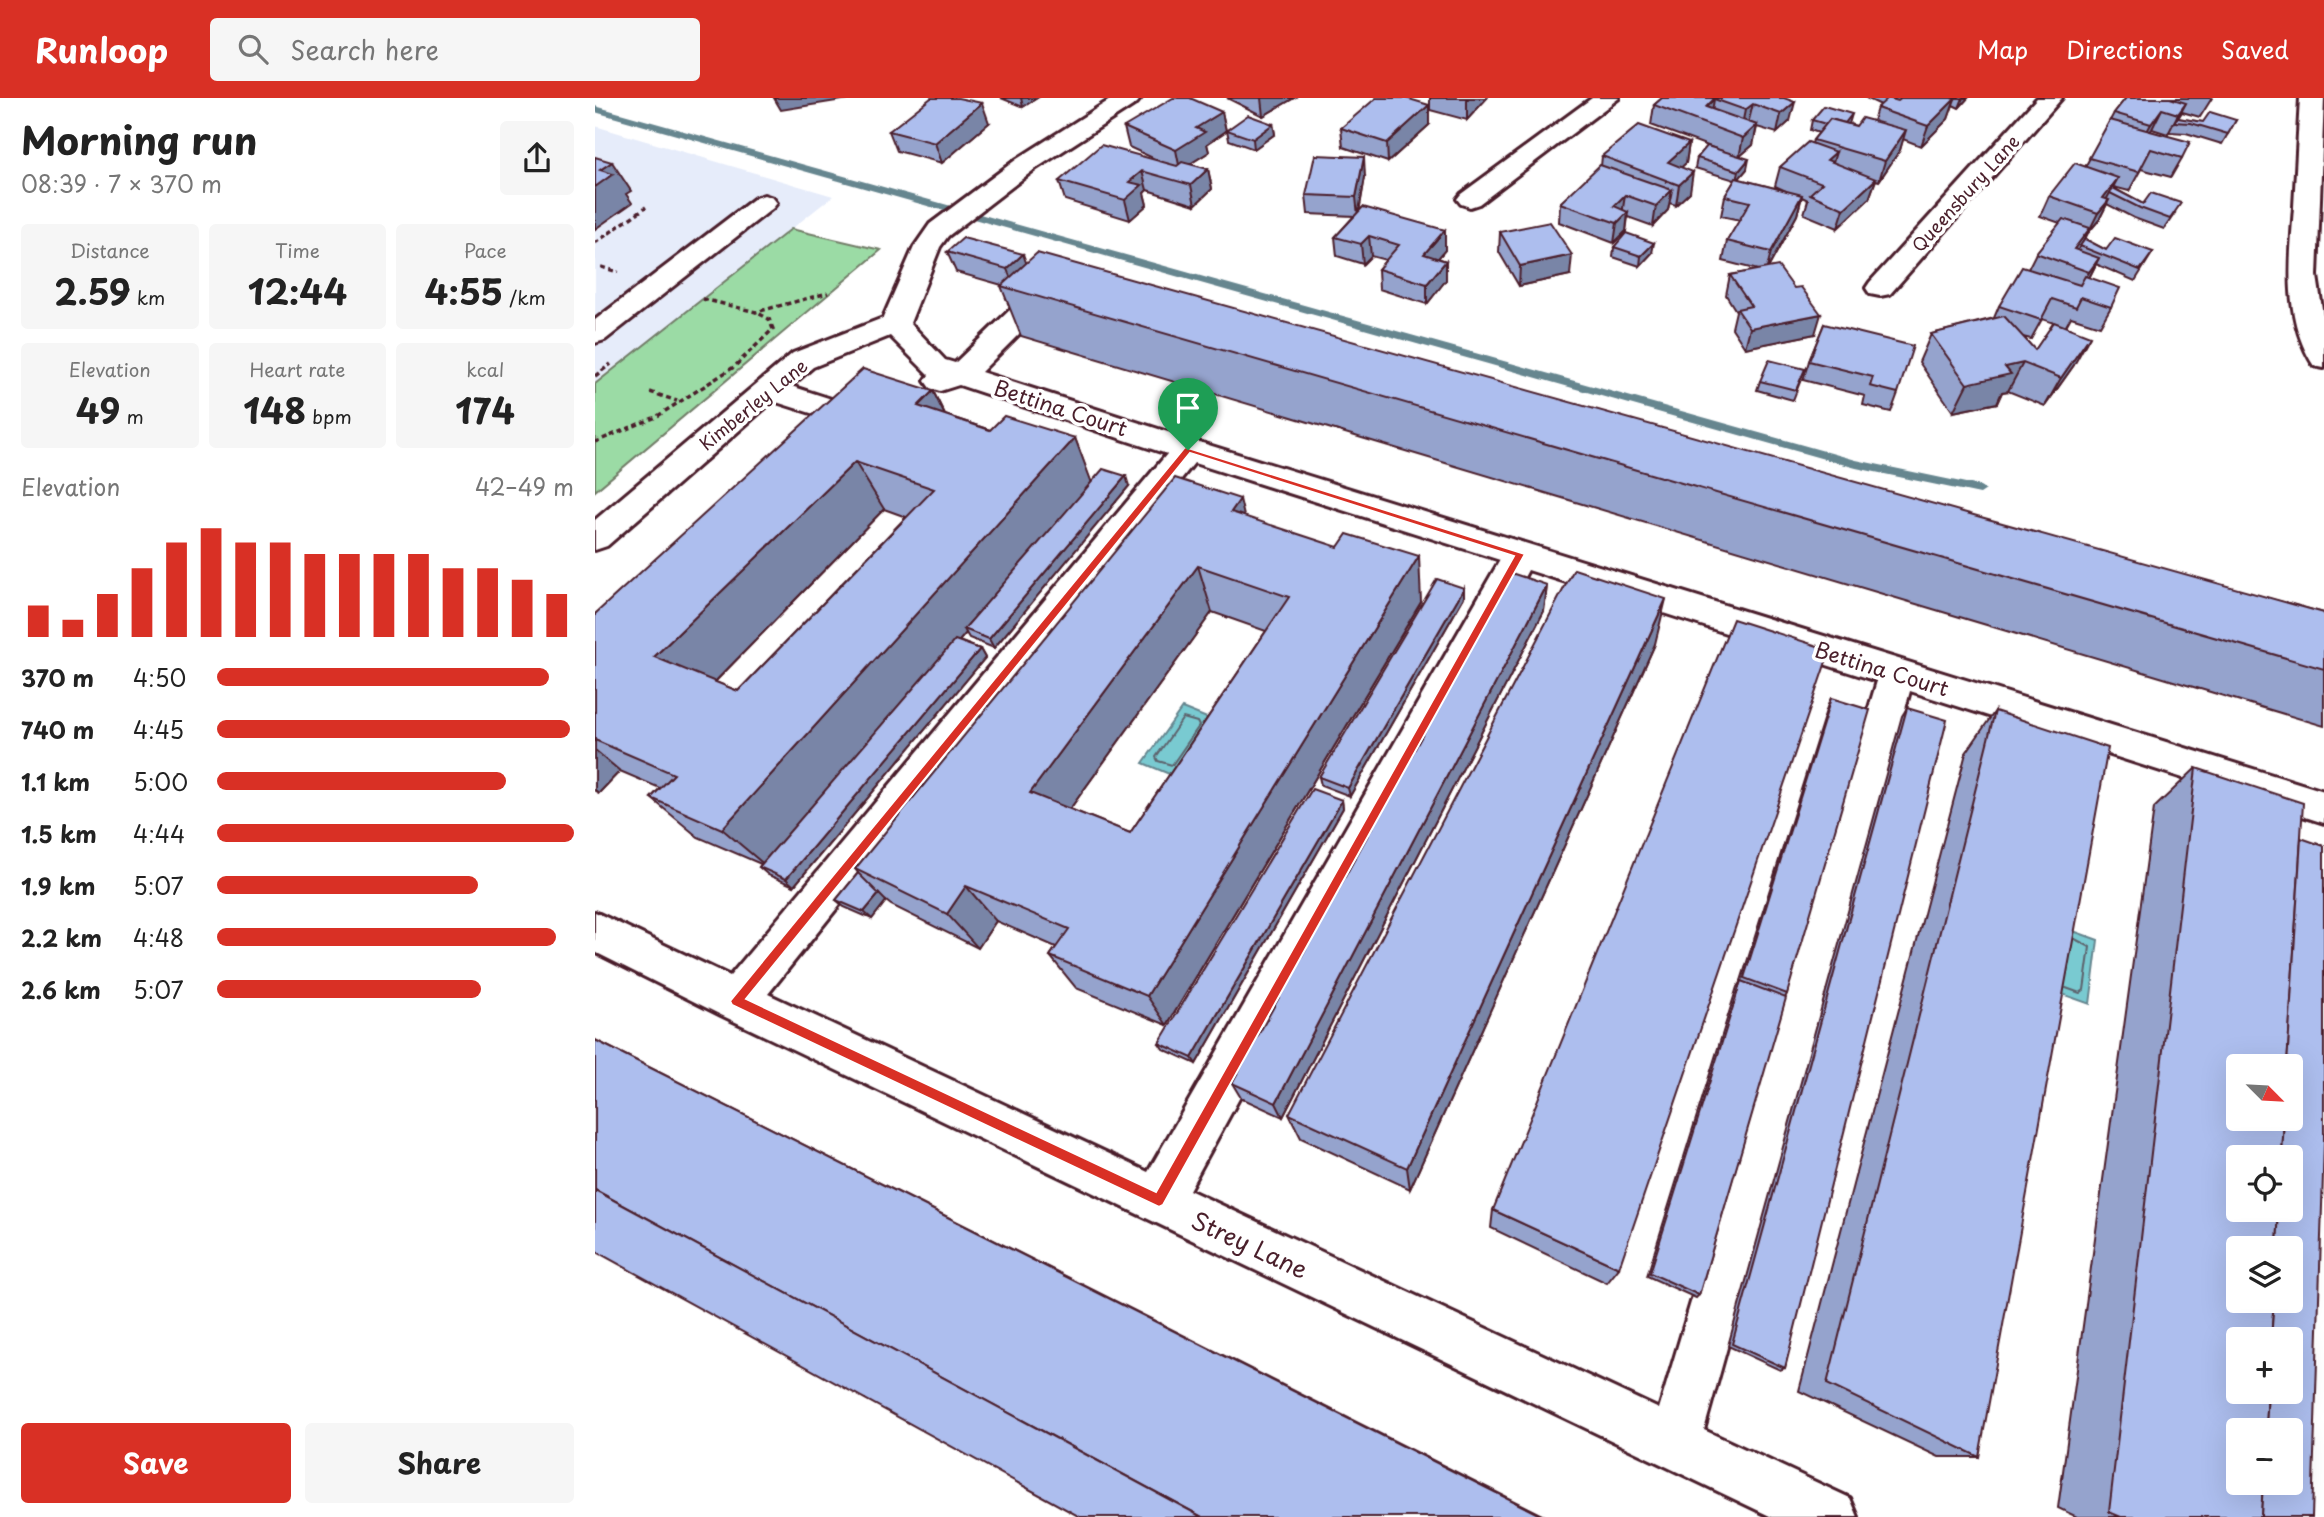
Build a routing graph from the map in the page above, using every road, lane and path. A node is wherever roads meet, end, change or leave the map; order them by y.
1 (1129, 98) edge
2 (1607, 98) edge
3 (2050, 98) edge
4 (2312, 98) edge
5 (1471, 200) dead end
6 (764, 203) dead end
7 (646, 207) dead end
8 (595, 243) edge
9 (601, 267) dead end
10 (619, 273) dead end
11 (1063, 273) edge
12 (1880, 288) dead end
13 (828, 293) dead end
14 (703, 299) dead end
15 (757, 312) junction
16 (895, 324) junction
17 (595, 334) edge
18 (2324, 359) edge
19 (961, 374) junction
20 (913, 388) edge
21 (767, 389) junction
22 (650, 392) dead end
23 (677, 401) junction
24 (838, 415) edge
25 (595, 442) edge
26 (1188, 450) junction
27 (595, 538) edge
28 (1520, 554) junction
29 (1897, 673) junction
30 (2324, 807) edge
31 (595, 931) edge
32 (736, 1001) junction
33 (1159, 1200) junction
34 (1675, 1443) junction
35 (1831, 1517) edge

1 - 16 street
2 - 5 street
3 - 12 street, Queensbury Lane
4 - 18 street
6 - 17 street
7 - 8 path
9 - 10 path
11 - 19 street
13 - 15 path
14 - 15 path
15 - 23 path
16 - 19 street, Bettina Court
16 - 21 street, Kimberley Lane
19 - 20 street
19 - 26 street, Bettina Court
21 - 24 street
21 - 27 street, Kimberley Lane
22 - 23 path
23 - 25 path
26 - 28 street, Bettina Court
26 - 32 street
28 - 29 street, Bettina Court
28 - 33 street
29 - 30 street, Bettina Court
29 - 34 street
31 - 32 street, Strey Lane
32 - 33 street, Strey Lane
33 - 34 street, Strey Lane
34 - 35 street, Strey Lane

